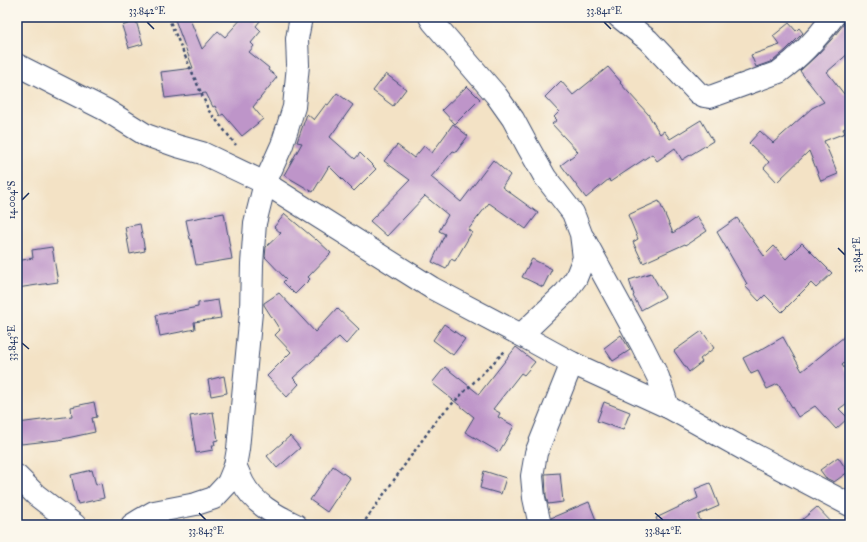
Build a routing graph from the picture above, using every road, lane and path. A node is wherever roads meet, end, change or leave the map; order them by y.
1 (168, 17) edge
2 (301, 17) edge
3 (430, 17) edge
4 (620, 17) edge
5 (833, 17) edge
6 (17, 65) edge
7 (237, 147) dead end
8 (265, 182) junction
9 (581, 234) junction
10 (521, 335) junction
11 (572, 363) junction
12 (668, 407) junction
13 (235, 466) junction
14 (17, 476) edge
15 (850, 505) edge
16 (75, 525) edge
17 (132, 525) edge
18 (296, 525) edge
19 (362, 525) edge
20 (540, 525) edge

1 - 7 path
2 - 8 street
3 - 9 street
4 - 5 street
6 - 8 street
8 - 10 street
8 - 13 street
9 - 10 street
9 - 12 street
10 - 11 street
10 - 19 path
11 - 12 street
11 - 20 street
12 - 15 street
13 - 17 street
13 - 18 street
14 - 16 street

